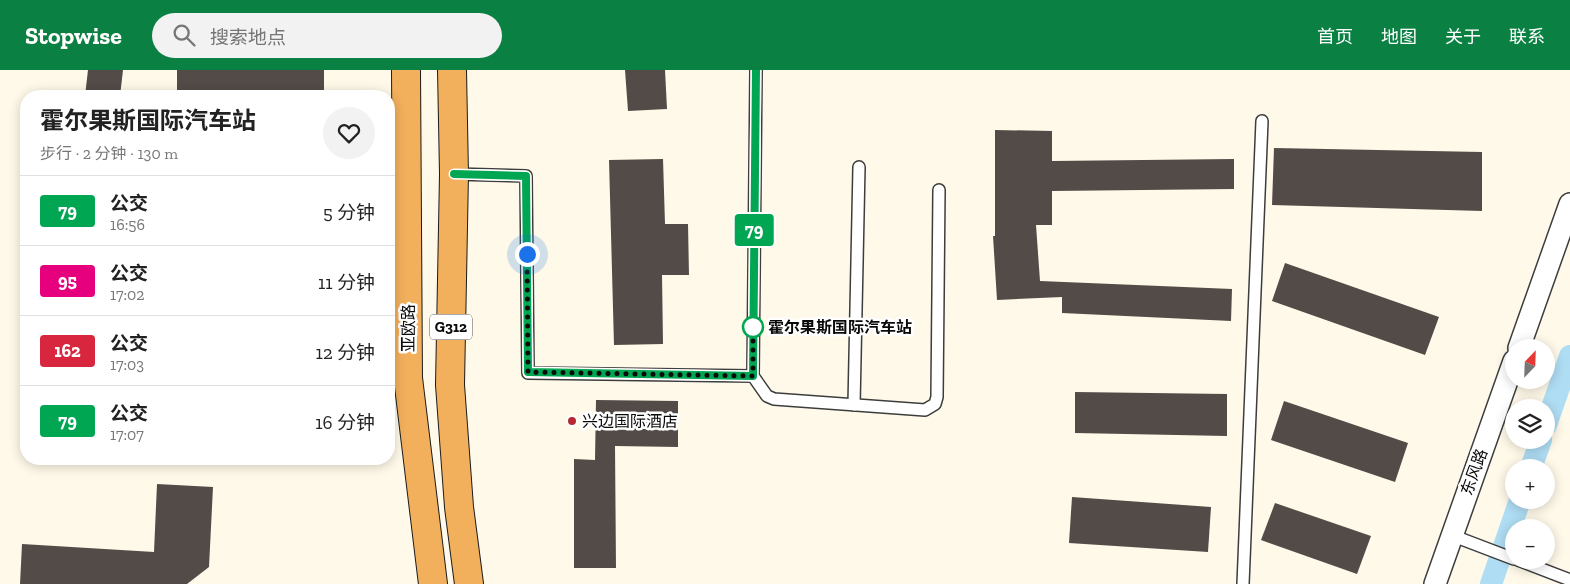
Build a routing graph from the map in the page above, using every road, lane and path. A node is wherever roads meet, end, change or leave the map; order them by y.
1 (406, 70) edge
2 (452, 70) edge
3 (756, 70) edge
4 (1262, 121) dead end
5 (859, 167) dead end
6 (454, 174) junction
7 (939, 190) dead end
8 (1570, 204) edge
9 (1522, 339) edge
10 (753, 376) junction
11 (1505, 386) edge
12 (854, 405) junction
13 (1452, 535) junction
14 (1505, 555) edge
15 (1541, 569) edge
16 (1570, 580) edge
17 (433, 584) edge
18 (469, 584) edge
19 (1243, 584) edge
20 (1434, 584) edge

1 - 17 highway, 亚欧路 / G312
2 - 6 highway, G312
3 - 10 lane
4 - 19 lane
5 - 12 lane
6 - 10 lane
6 - 18 highway, G312
7 - 12 lane
8 - 9 street
10 - 12 lane
11 - 13 street, 东风路
13 - 14 lane
13 - 20 street, 东风路
15 - 16 lane

